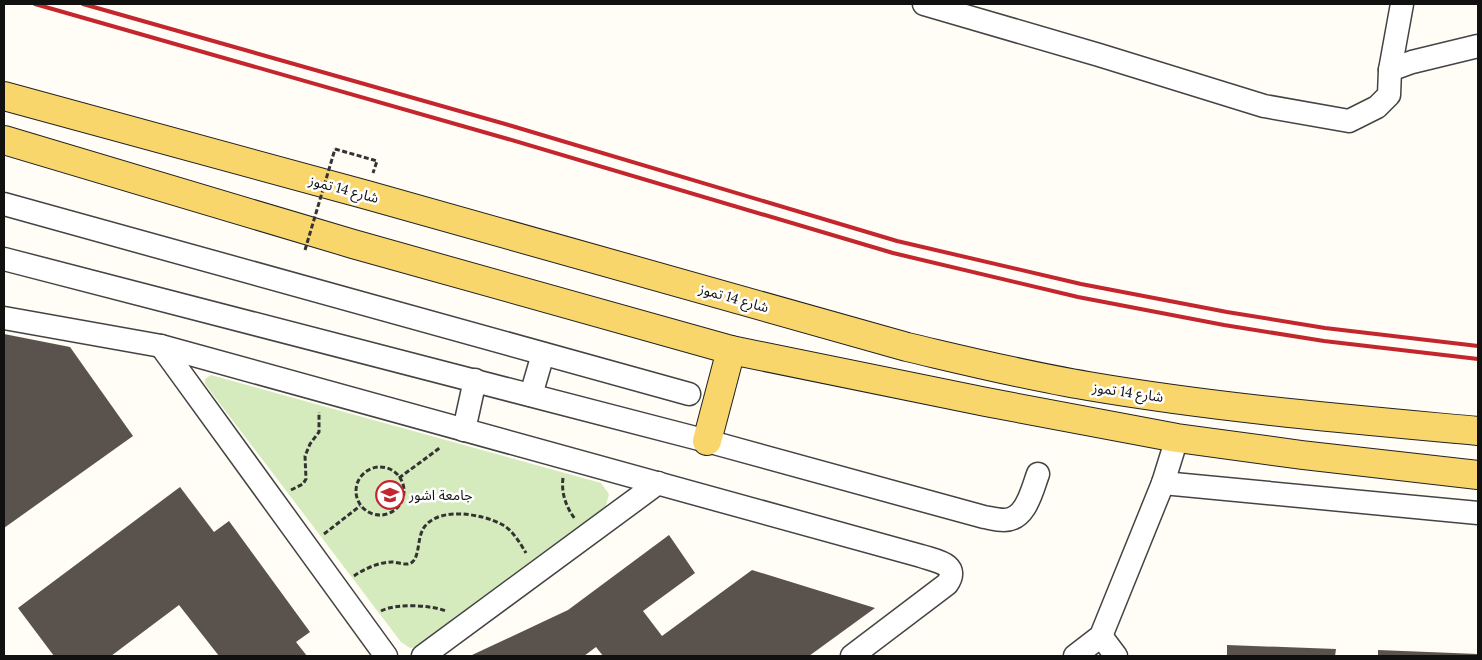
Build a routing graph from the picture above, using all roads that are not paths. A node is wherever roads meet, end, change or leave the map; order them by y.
1 (924, 4) edge
2 (1402, 4) edge
3 (1478, 46) edge
4 (1390, 70) junction
5 (4, 96) edge
6 (4, 140) edge
7 (4, 204) edge
8 (4, 259) edge
9 (4, 318) edge
10 (162, 346) junction
11 (731, 350) junction
12 (543, 354) junction
13 (476, 380) junction
14 (690, 394) dead end
15 (531, 395) junction
16 (464, 430) junction
17 (1478, 431) edge
18 (1177, 438) junction
19 (707, 441) junction
20 (1038, 474) dead end
21 (1478, 475) edge
22 (658, 483) junction
23 (1163, 483) junction
24 (1478, 513) edge
25 (1101, 636) junction
26 (437, 652) edge
27 (386, 656) edge
28 (852, 656) edge
29 (1075, 656) edge
30 (1116, 656) edge

1 - 4 street
2 - 4 street
3 - 4 street
5 - 17 main road, شارع 14 تموز
6 - 11 main road
7 - 12 street
8 - 13 street
9 - 10 street
10 - 16 street
10 - 27 street
11 - 18 main road
11 - 19 main road
12 - 14 street
12 - 15 street
13 - 15 street
13 - 16 street
15 - 19 street
16 - 22 street
18 - 21 main road
18 - 23 street
19 - 20 street
22 - 26 street
22 - 28 street
23 - 24 street
23 - 25 street
25 - 29 street
25 - 30 street

